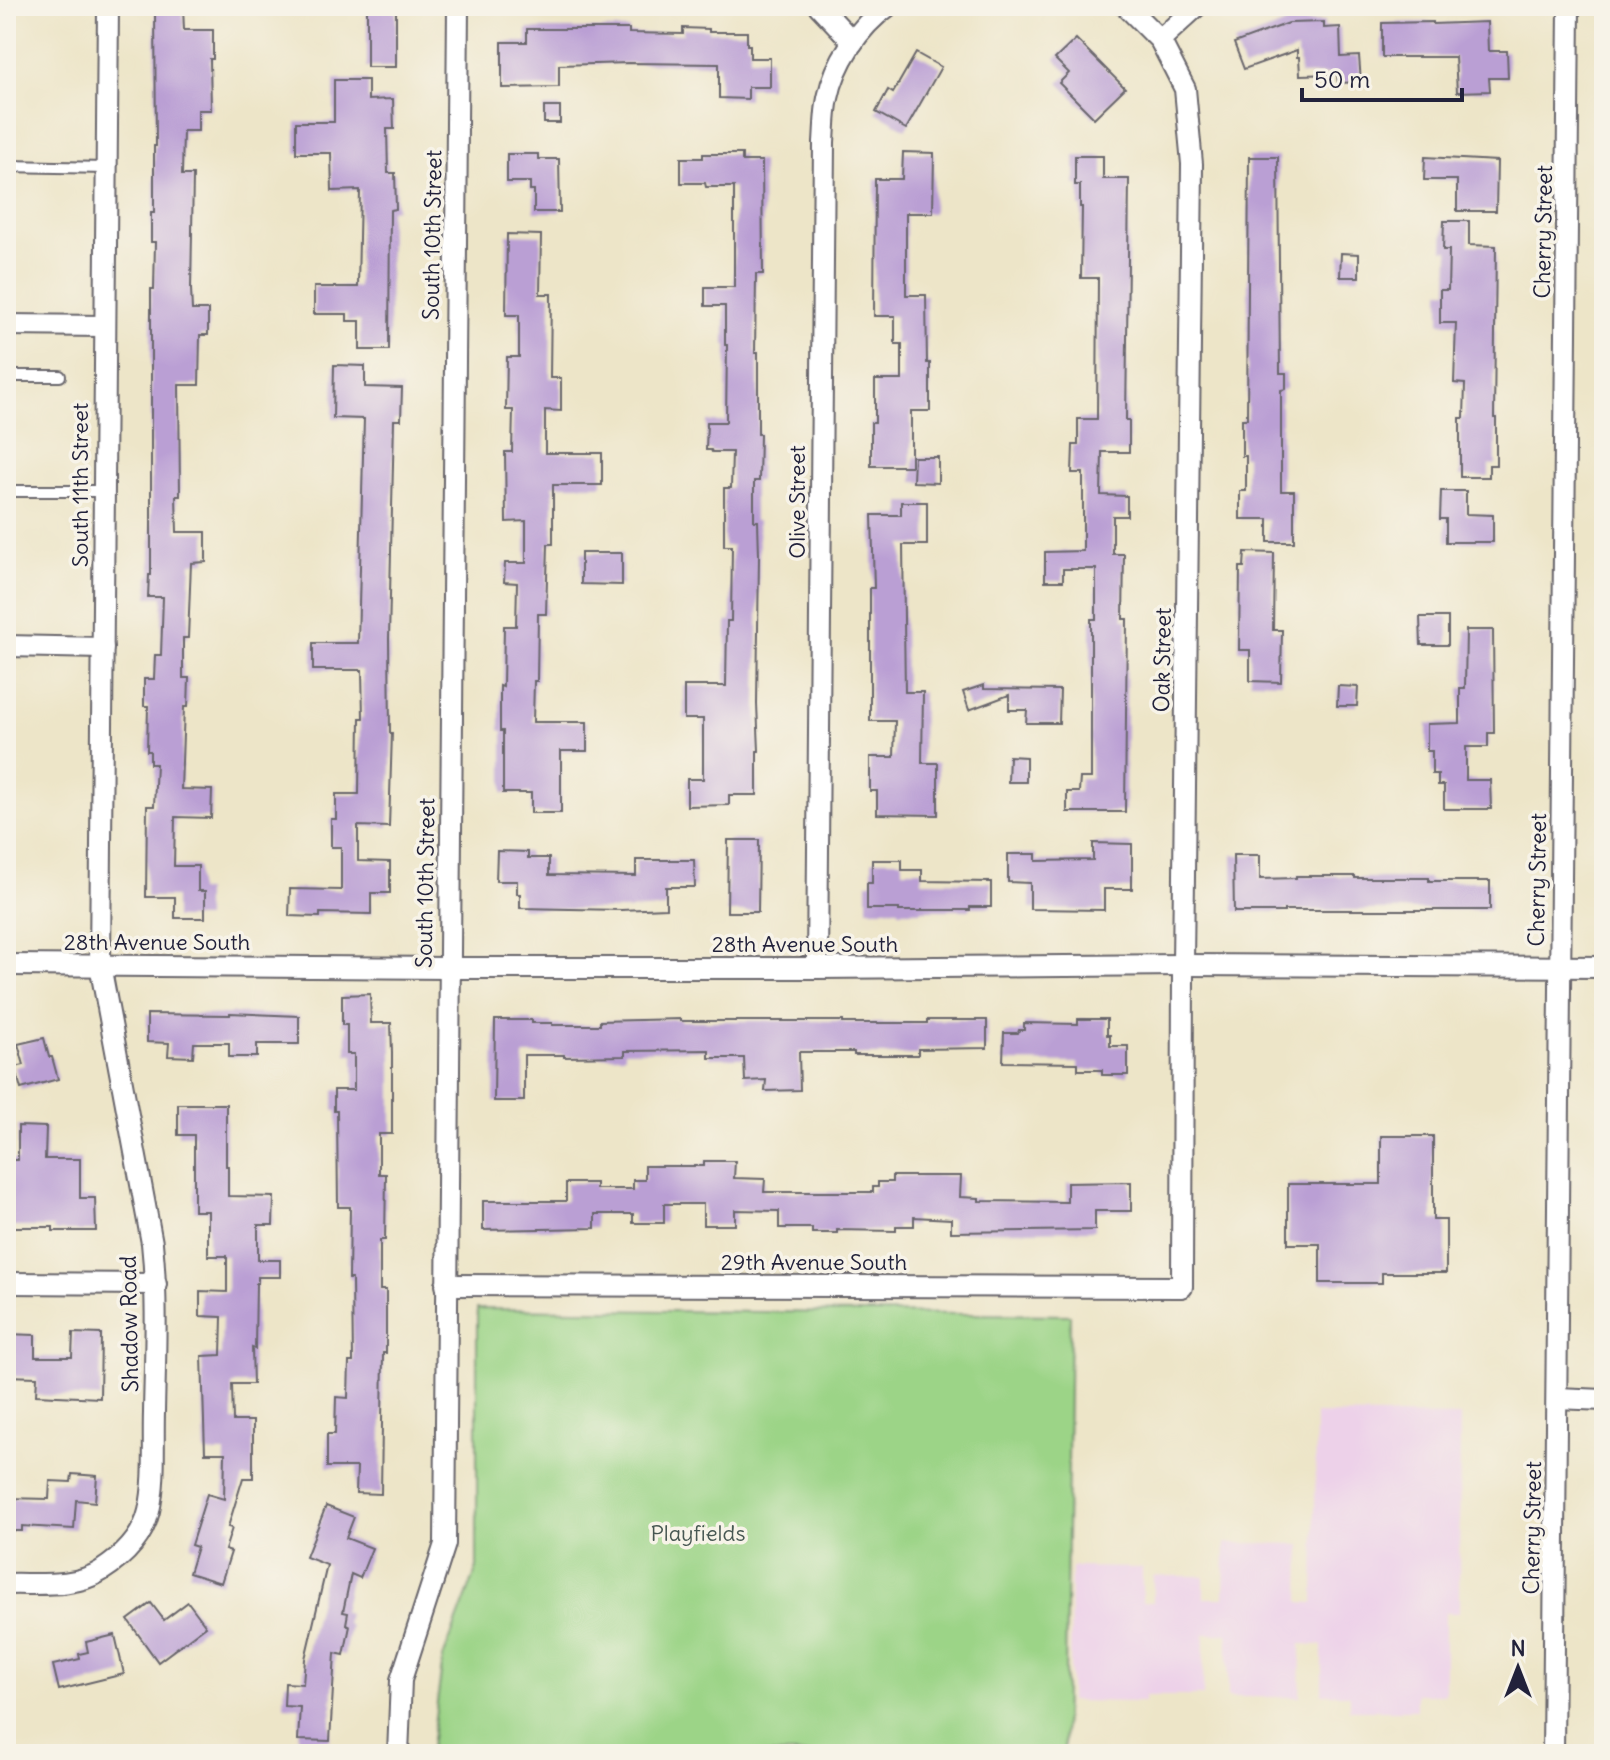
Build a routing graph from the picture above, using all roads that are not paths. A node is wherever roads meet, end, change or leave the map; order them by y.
1 (108, 6) edge
2 (458, 6) edge
3 (819, 6) edge
4 (888, 6) edge
5 (1126, 6) edge
6 (1197, 6) edge
7 (1569, 6) edge
8 (1160, 40) junction
9 (853, 42) junction
10 (6, 166) edge
11 (106, 168) junction
12 (6, 325) edge
13 (105, 326) junction
14 (6, 376) edge
15 (60, 376) dead end
16 (6, 491) edge
17 (104, 491) junction
18 (6, 646) edge
19 (103, 648) junction
20 (6, 965) edge
21 (100, 965) junction
22 (1183, 965) junction
23 (1560, 967) junction
24 (1604, 967) edge
25 (449, 968) junction
26 (817, 968) junction
27 (6, 1283) edge
28 (156, 1284) junction
29 (446, 1285) junction
30 (1182, 1287) joint
31 (1557, 1398) junction
32 (1604, 1400) edge
33 (6, 1584) edge
34 (398, 1754) edge
35 (1553, 1754) edge

1 - 11 street, South 11th Street
2 - 25 street, South 10th Street
3 - 9 street
4 - 9 street, Olive Street
5 - 8 street, Oak Street
6 - 8 street
7 - 23 street, Cherry Street
8 - 22 street, Oak Street
9 - 26 street, Olive Street
10 - 11 lane
11 - 13 street, South 11th Street
12 - 13 street
13 - 17 street, South 11th Street
14 - 15 lane
16 - 17 lane
17 - 19 street, South 11th Street
18 - 19 street
19 - 21 street, South 11th Street
20 - 21 street, 28th Avenue South
21 - 25 street, 28th Avenue South
21 - 28 street, Shadow Road
22 - 23 street, 28th Avenue South
22 - 26 street, 28th Avenue South
22 - 30 street, Oak Street
23 - 24 street, 28th Avenue South
23 - 31 street, Cherry Street
25 - 26 street, 28th Avenue South
25 - 29 street, South 10th Street
27 - 28 street
28 - 33 street, Shadow Road
29 - 30 street, 29th Avenue South
29 - 34 street, South 10th Street
31 - 32 street
31 - 35 street, Cherry Street

